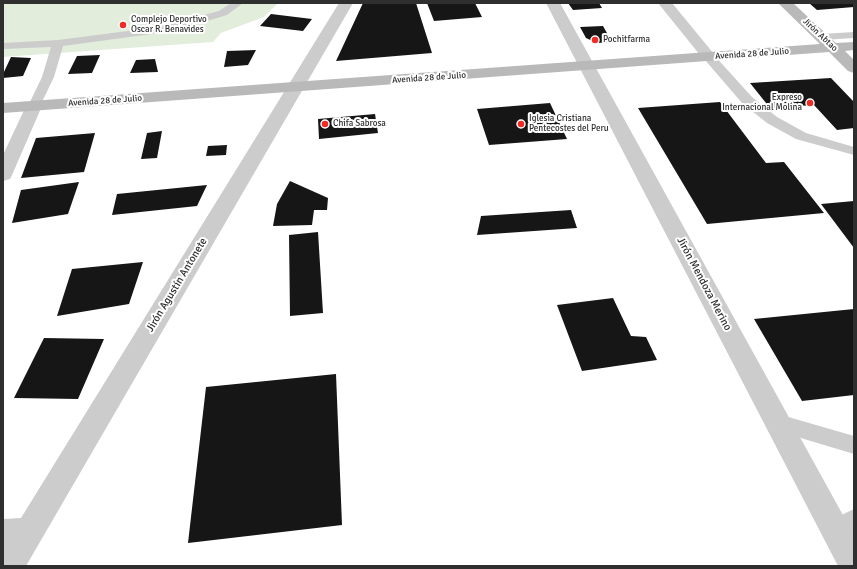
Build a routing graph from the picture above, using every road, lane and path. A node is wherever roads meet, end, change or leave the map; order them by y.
1 (238, 3) edge
2 (346, 3) edge
3 (553, 3) edge
4 (665, 3) edge
5 (785, 3) edge
6 (854, 35) edge
7 (822, 37) junction
8 (58, 43) junction
9 (3, 46) edge
10 (854, 46) edge
11 (833, 48) junction
12 (709, 57) junction
13 (851, 62) edge
14 (587, 67) junction
15 (296, 88) junction
16 (34, 106) junction
17 (3, 108) edge
18 (854, 151) edge
19 (3, 175) edge
20 (778, 423) junction
21 (854, 445) edge
22 (845, 525) edge
23 (16, 533) edge
24 (854, 565) edge
25 (9, 566) edge

1 - 8 lane
2 - 15 street, Jirón Agustín Antonete
3 - 14 street, Jirón Mendoza Merino
4 - 12 street
5 - 7 main road, Jirón Abtao
6 - 7 lane
7 - 11 main road, Jirón Abtao
8 - 9 lane
8 - 16 lane
10 - 11 main road, Avenida 28 de Julio
11 - 12 main road, Avenida 28 de Julio
11 - 13 main road, Jirón Abtao
12 - 14 main road, Avenida 28 de Julio
12 - 18 lane
14 - 15 main road, Avenida 28 de Julio
14 - 20 street, Jirón Mendoza Merino
15 - 16 main road, Avenida 28 de Julio
15 - 23 street, Jirón Agustín Antonete
16 - 17 main road, Avenida 28 de Julio
16 - 19 street
20 - 21 lane
20 - 22 street, Jirón Mendoza Merino
22 - 24 street, Jirón Mendoza Merino
23 - 25 street, Jirón Agustín Antonete

